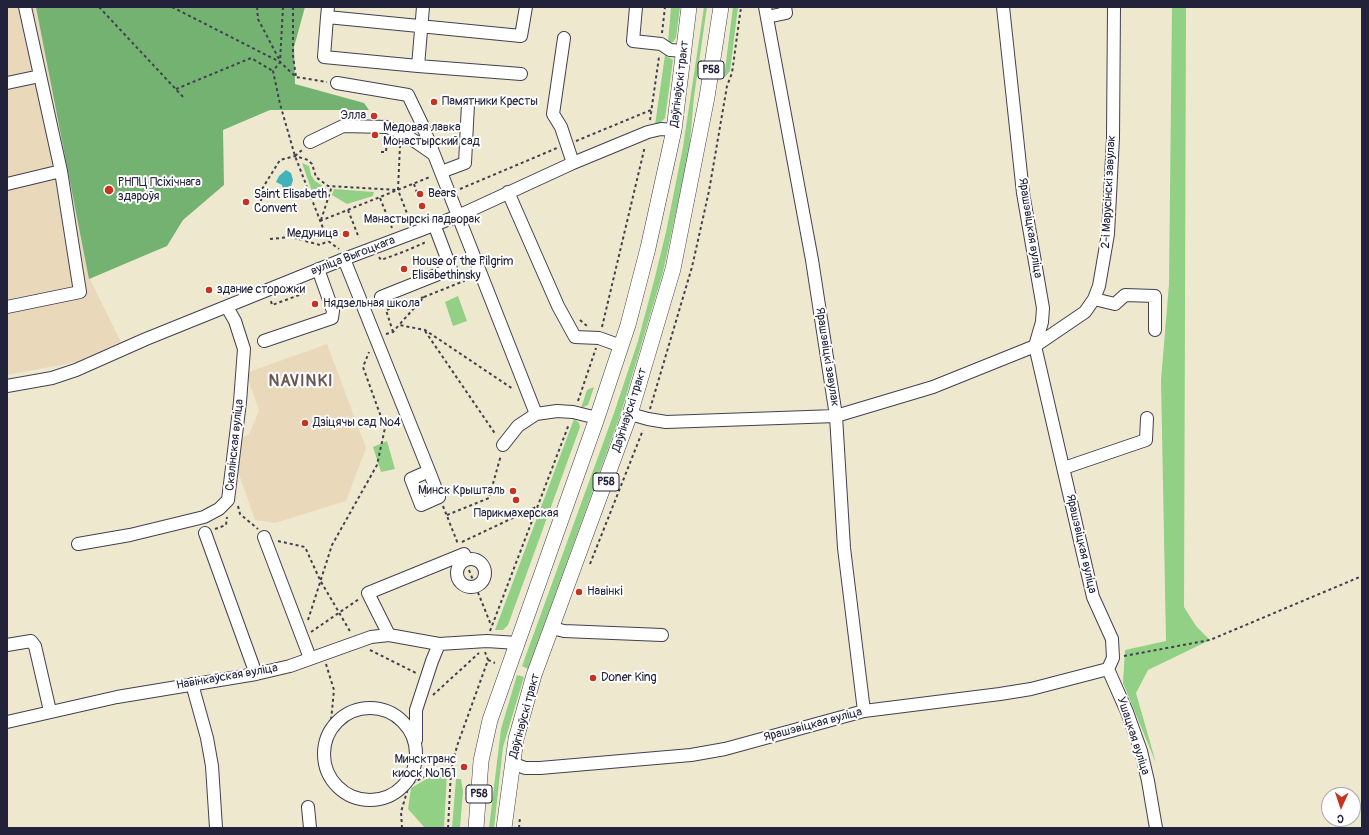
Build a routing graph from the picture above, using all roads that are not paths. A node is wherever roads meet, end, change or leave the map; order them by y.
1 (25, 7) edge
2 (423, 7) edge
3 (526, 7) edge
4 (636, 7) edge
5 (689, 7) edge
6 (721, 7) edge
7 (785, 7) edge
8 (1002, 7) edge
9 (1114, 7) edge
10 (328, 12) edge
11 (766, 12) edge
12 (422, 26) junction
13 (564, 38) dead end
14 (684, 51) junction
15 (418, 66) junction
16 (521, 74) dead end
17 (40, 76) junction
18 (7, 83) edge
19 (337, 84) road end
20 (468, 104) dead end
21 (674, 130) junction
22 (310, 142) dead end
23 (432, 153) junction
24 (573, 163) junction
25 (60, 171) junction
26 (436, 174) junction
27 (7, 184) edge
28 (508, 192) junction
29 (458, 216) junction
30 (437, 232) dead end
31 (344, 259) junction
32 (318, 270) junction
33 (381, 297) dead end
34 (1094, 299) junction
35 (7, 307) edge
36 (227, 307) junction
37 (1155, 330) dead end
38 (264, 341) dead end
39 (621, 346) junction
40 (1035, 346) junction
41 (7, 386) edge
42 (536, 414) junction
43 (630, 414) junction
44 (836, 416) junction
45 (597, 418) junction
46 (1147, 418) dead end
47 (503, 446) road end
48 (1064, 468) junction
49 (429, 471) junction
50 (205, 533) dead end
51 (264, 537) road end
52 (78, 544) dead end
53 (466, 560) junction
54 (552, 628) junction
55 (662, 635) dead end
56 (388, 636) junction
57 (517, 643) junction
58 (439, 644) junction
59 (7, 645) edge
60 (310, 658) junction
61 (1110, 663) junction
62 (256, 674) junction
63 (192, 684) junction
64 (864, 710) junction
65 (50, 711) junction
66 (7, 722) edge
67 (416, 745) junction
68 (512, 763) junction
69 (308, 807) dead end
70 (216, 828) edge
71 (310, 828) edge
72 (476, 828) edge
73 (504, 828) edge
74 (1156, 828) edge

1 - 17 street
2 - 12 street
3 - 12 street
4 - 14 street
5 - 14 main road, Даўгінаўскі тракт / Р58
6 - 43 main road, Даўгінаўскі тракт / Р58
7 - 11 street
8 - 40 street, Ярашэвіцкая вуліца
9 - 34 street, 2-і Марусінскі завулак
10 - 12 street
10 - 15 street
11 - 44 street, Ярашэвіцкі завулак
12 - 15 street
13 - 24 street
14 - 21 main road, Даўгінаўскі тракт / Р58
15 - 16 street
17 - 18 street
17 - 25 street
19 - 23 street
20 - 26 street
21 - 24 street, вуліца Выгоцкага
21 - 39 main road, Даўгінаўскі тракт / Р58
22 - 23 street
23 - 26 street
24 - 28 street, вуліца Выгоцкага
25 - 27 street
25 - 35 street
26 - 29 street
28 - 29 street, вуліца Выгоцкага
28 - 39 street
29 - 31 street, вуліца Выгоцкага
29 - 42 street
30 - 33 street
31 - 32 street, вуліца Выгоцкага
31 - 49 street
32 - 36 street, вуліца Выгоцкага
32 - 38 street
34 - 37 street
34 - 40 street, 2-і Марусінскі завулак
36 - 41 street, вуліца Выгоцкага
36 - 52 street, Скалінская вуліца
39 - 45 main road, Даўгінаўскі тракт / Р58
40 - 44 street, 2-і Марусінскі завулак
40 - 48 street, Ярашэвіцкая вуліца
42 - 45 street
42 - 47 street
43 - 44 street, 2-і Марусінскі завулак
43 - 54 main road, Даўгінаўскі тракт / Р58
44 - 64 street, Ярашэвіцкі завулак
45 - 57 main road, Даўгінаўскі тракт / Р58
46 - 48 street
48 - 61 street, Ярашэвіцкая вуліца
49 - 49 street
50 - 62 street
51 - 60 street
53 - 53 street
53 - 56 street
54 - 55 street
54 - 68 main road, Даўгінаўскі тракт / Р58
56 - 58 street, Навінкаўская вуліца
56 - 60 street, Навінкаўская вуліца
57 - 58 street, Навінкаўская вуліца
57 - 72 main road, Даўгінаўскі тракт / Р58
58 - 67 street
59 - 65 street
60 - 62 street, Навінкаўская вуліца
61 - 64 street, Ярашэвіцкая вуліца
61 - 74 street, Ушацкая вуліца
62 - 63 street, Навінкаўская вуліца
63 - 65 street, Навінкаўская вуліца
63 - 70 street
64 - 68 street, Ярашэвіцкая вуліца
65 - 66 street, Навінкаўская вуліца
67 - 67 street
68 - 73 main road, Даўгінаўскі тракт / Р58
69 - 71 street

